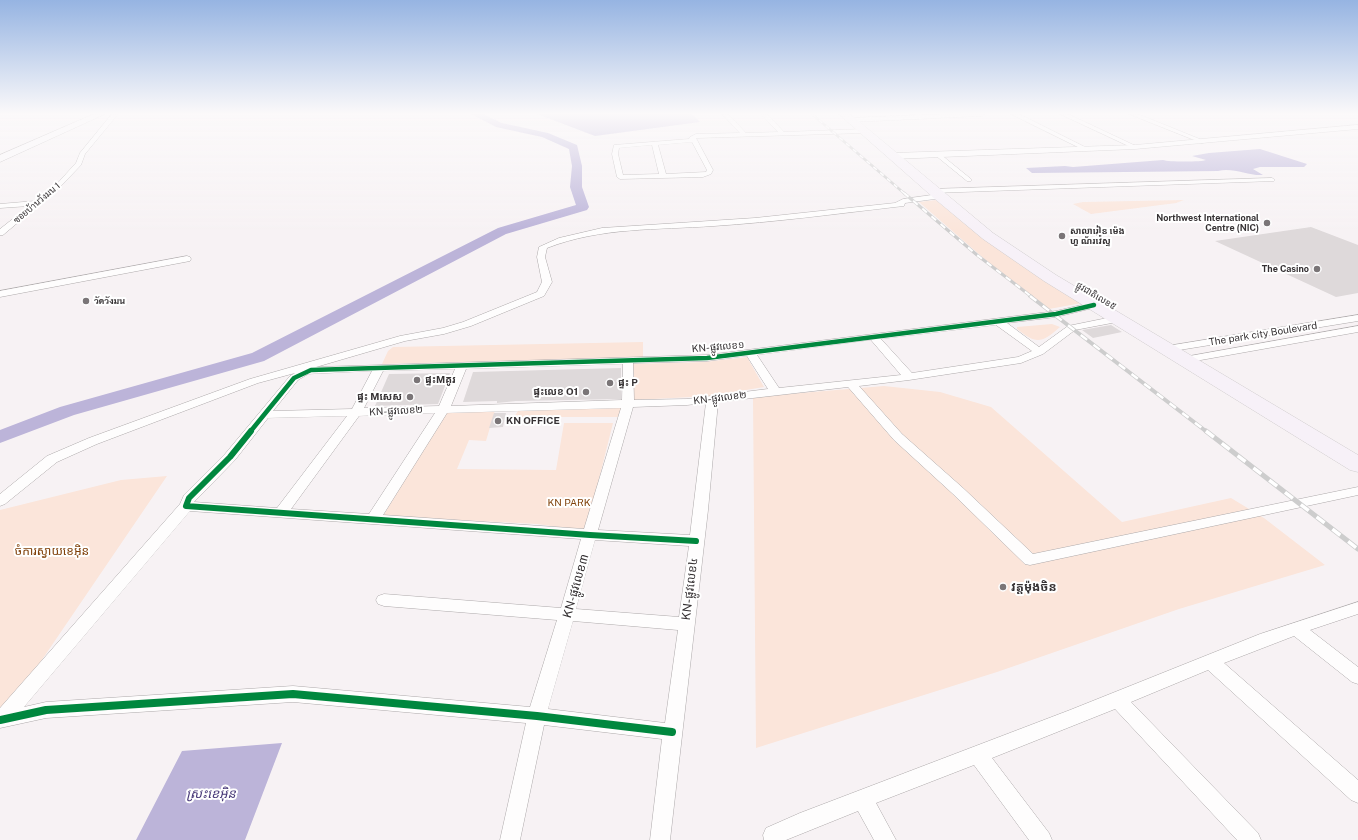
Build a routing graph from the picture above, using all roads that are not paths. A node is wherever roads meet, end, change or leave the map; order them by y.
1 (13, 153) edge
2 (83, 153) edge
3 (614, 153) edge
4 (657, 153) edge
5 (701, 153) edge
6 (890, 153) edge
7 (957, 153) edge
8 (937, 154) junction
9 (893, 156) junction
10 (0, 159) edge
11 (663, 176) junction
12 (969, 180) dead end
13 (1272, 180) dead end
14 (936, 194) junction
15 (37, 203) junction
16 (0, 206) edge
17 (0, 233) edge
18 (187, 259) dead end
19 (0, 294) edge
20 (1094, 305) junction
21 (1053, 314) junction
22 (1358, 318) edge
23 (1117, 319) junction
24 (999, 322) junction
25 (1071, 329) junction
26 (1358, 329) edge
27 (873, 337) junction
28 (1167, 349) junction
29 (1039, 352) junction
30 (750, 353) junction
31 (1184, 360) junction
32 (628, 361) junction
33 (462, 366) junction
34 (379, 368) junction
35 (909, 377) junction
36 (850, 383) junction
37 (775, 391) junction
38 (712, 400) junction
39 (628, 403) junction
40 (444, 409) junction
41 (356, 412) junction
42 (265, 415) junction
43 (1358, 465) edge
44 (1358, 491) edge
45 (0, 501) edge
46 (186, 506) junction
47 (280, 513) junction
48 (373, 520) junction
49 (590, 536) junction
50 (696, 541) junction
51 (384, 600) dead end
52 (1358, 608) edge
53 (567, 615) junction
54 (686, 624) junction
55 (1296, 628) junction
56 (1210, 661) junction
57 (1358, 677) edge
58 (1117, 699) junction
59 (538, 716) junction
60 (0, 720) edge
61 (672, 732) junction
62 (978, 754) junction
63 (1358, 793) edge
64 (862, 799) junction
65 (510, 840) edge
66 (660, 840) edge
67 (774, 840) edge
68 (886, 840) edge
69 (1042, 840) edge
70 (1251, 840) edge

1 - 10 main road
2 - 15 street, ซอยบ้านวังมน 1
3 - 11 street
4 - 11 street
5 - 11 street
6 - 9 highway, ផ្លូវជាតិលេខ៥
7 - 8 street
8 - 9 street
8 - 12 street
9 - 14 highway, ផ្លូវជាតិលេខ៥
13 - 14 street
14 - 20 highway, ផ្លូវជាតិលេខ៥
14 - 45 street
15 - 16 street
15 - 17 street, ซอยบ้านวังมน 1
18 - 19 street
20 - 21 street, KN-ផ្លូវលេខ១
20 - 23 highway, ផ្លូវជាតិលេខ៥
21 - 24 street, KN-ផ្លូវលេខ១
21 - 25 street
22 - 28 street, The park city Boulevard
23 - 25 street
23 - 28 highway, ផ្លូវជាតិលេខ៥
24 - 27 street, KN-ផ្លូវលេខ១
24 - 29 street
25 - 29 street, KN-ផ្លូវលេខ២
26 - 31 street, The park city Boulevard
27 - 30 street, KN-ផ្លូវលេខ១
27 - 35 street
28 - 31 highway, ផ្លូវជាតិលេខ៥
29 - 35 street, KN-ផ្លូវលេខ២
30 - 32 street, KN-ផ្លូវលេខ១
30 - 37 street
31 - 43 highway, ផ្លូវជាតិលេខ៥
32 - 33 street, KN-ផ្លូវលេខ១
32 - 39 street, KN-ផ្លូវលេខ៣
33 - 34 street, KN-ផ្លូវលេខ១
33 - 40 street
34 - 41 street
34 - 42 street, KN-ផ្លូវលេខ១
35 - 36 street, KN-ផ្លូវលេខ២
36 - 37 street, KN-ផ្លូវលេខ២
36 - 44 street
37 - 38 street, KN-ផ្លូវលេខ២
38 - 39 street, KN-ផ្លូវលេខ២
38 - 50 street, KN-ផ្លូវលេខ៤
39 - 40 street, KN-ផ្លូវលេខ២
39 - 49 street, KN-ផ្លូវលេខ៣
40 - 41 street, KN-ផ្លូវលេខ២
40 - 48 street
41 - 42 street, KN-ផ្លូវលេខ២
41 - 47 street
42 - 46 street, KN-ផ្លូវលេខ១
46 - 47 street
46 - 60 street, KN-ផ្លូវលេខ១
47 - 48 street
48 - 49 street
49 - 50 street
49 - 53 street, KN-ផ្លូវលេខ៣
50 - 54 street, KN-ផ្លូវលេខ៤
51 - 53 street
52 - 55 street
53 - 54 street
53 - 59 street, KN-ផ្លូវលេខ៣
54 - 61 street, KN-ផ្លូវលេខ៤
55 - 56 street
55 - 57 street
56 - 58 street
56 - 63 street
58 - 62 street
58 - 70 street
59 - 60 street
59 - 61 street
59 - 65 street, KN-ផ្លូវលេខ៣
61 - 66 street, KN-ផ្លូវលេខ៤
62 - 64 street
62 - 69 street
64 - 67 street
64 - 68 street

